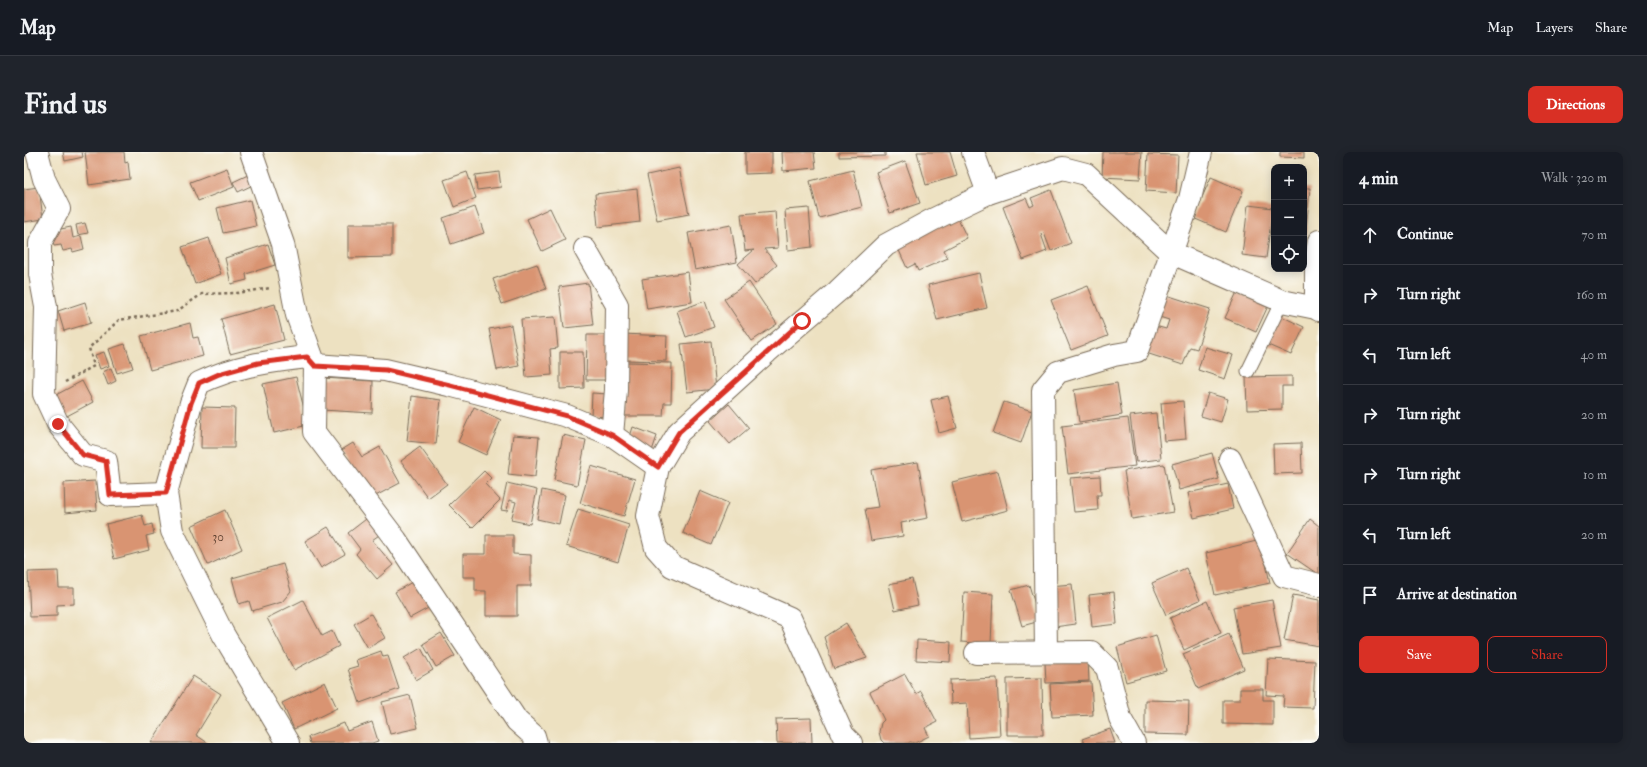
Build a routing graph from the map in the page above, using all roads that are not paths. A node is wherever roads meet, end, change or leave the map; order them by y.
1 (37, 152) edge
2 (251, 152) edge
3 (973, 152) edge
4 (1201, 152) edge
5 (988, 193) junction
6 (1319, 241) edge
7 (585, 249) dead end
8 (1170, 252) junction
9 (1282, 301) junction
10 (1317, 309) edge
11 (315, 366) junction
12 (1248, 371) dead end
13 (612, 435) junction
14 (1230, 459) dead end
15 (658, 467) junction
16 (166, 493) junction
17 (1319, 585) edge
18 (1046, 652) junction
19 (976, 653) dead end
20 (288, 743) edge
21 (536, 743) edge
22 (851, 743) edge
23 (1134, 743) edge

1 - 16 street
2 - 11 street
3 - 5 street
4 - 8 street
5 - 8 street
5 - 15 street
6 - 10 street
7 - 13 street
8 - 9 street
8 - 18 street
9 - 10 street
9 - 12 lane
11 - 13 street
11 - 16 street
11 - 21 street
13 - 15 street
14 - 17 street
15 - 22 street
16 - 20 street
18 - 19 street
18 - 23 street

